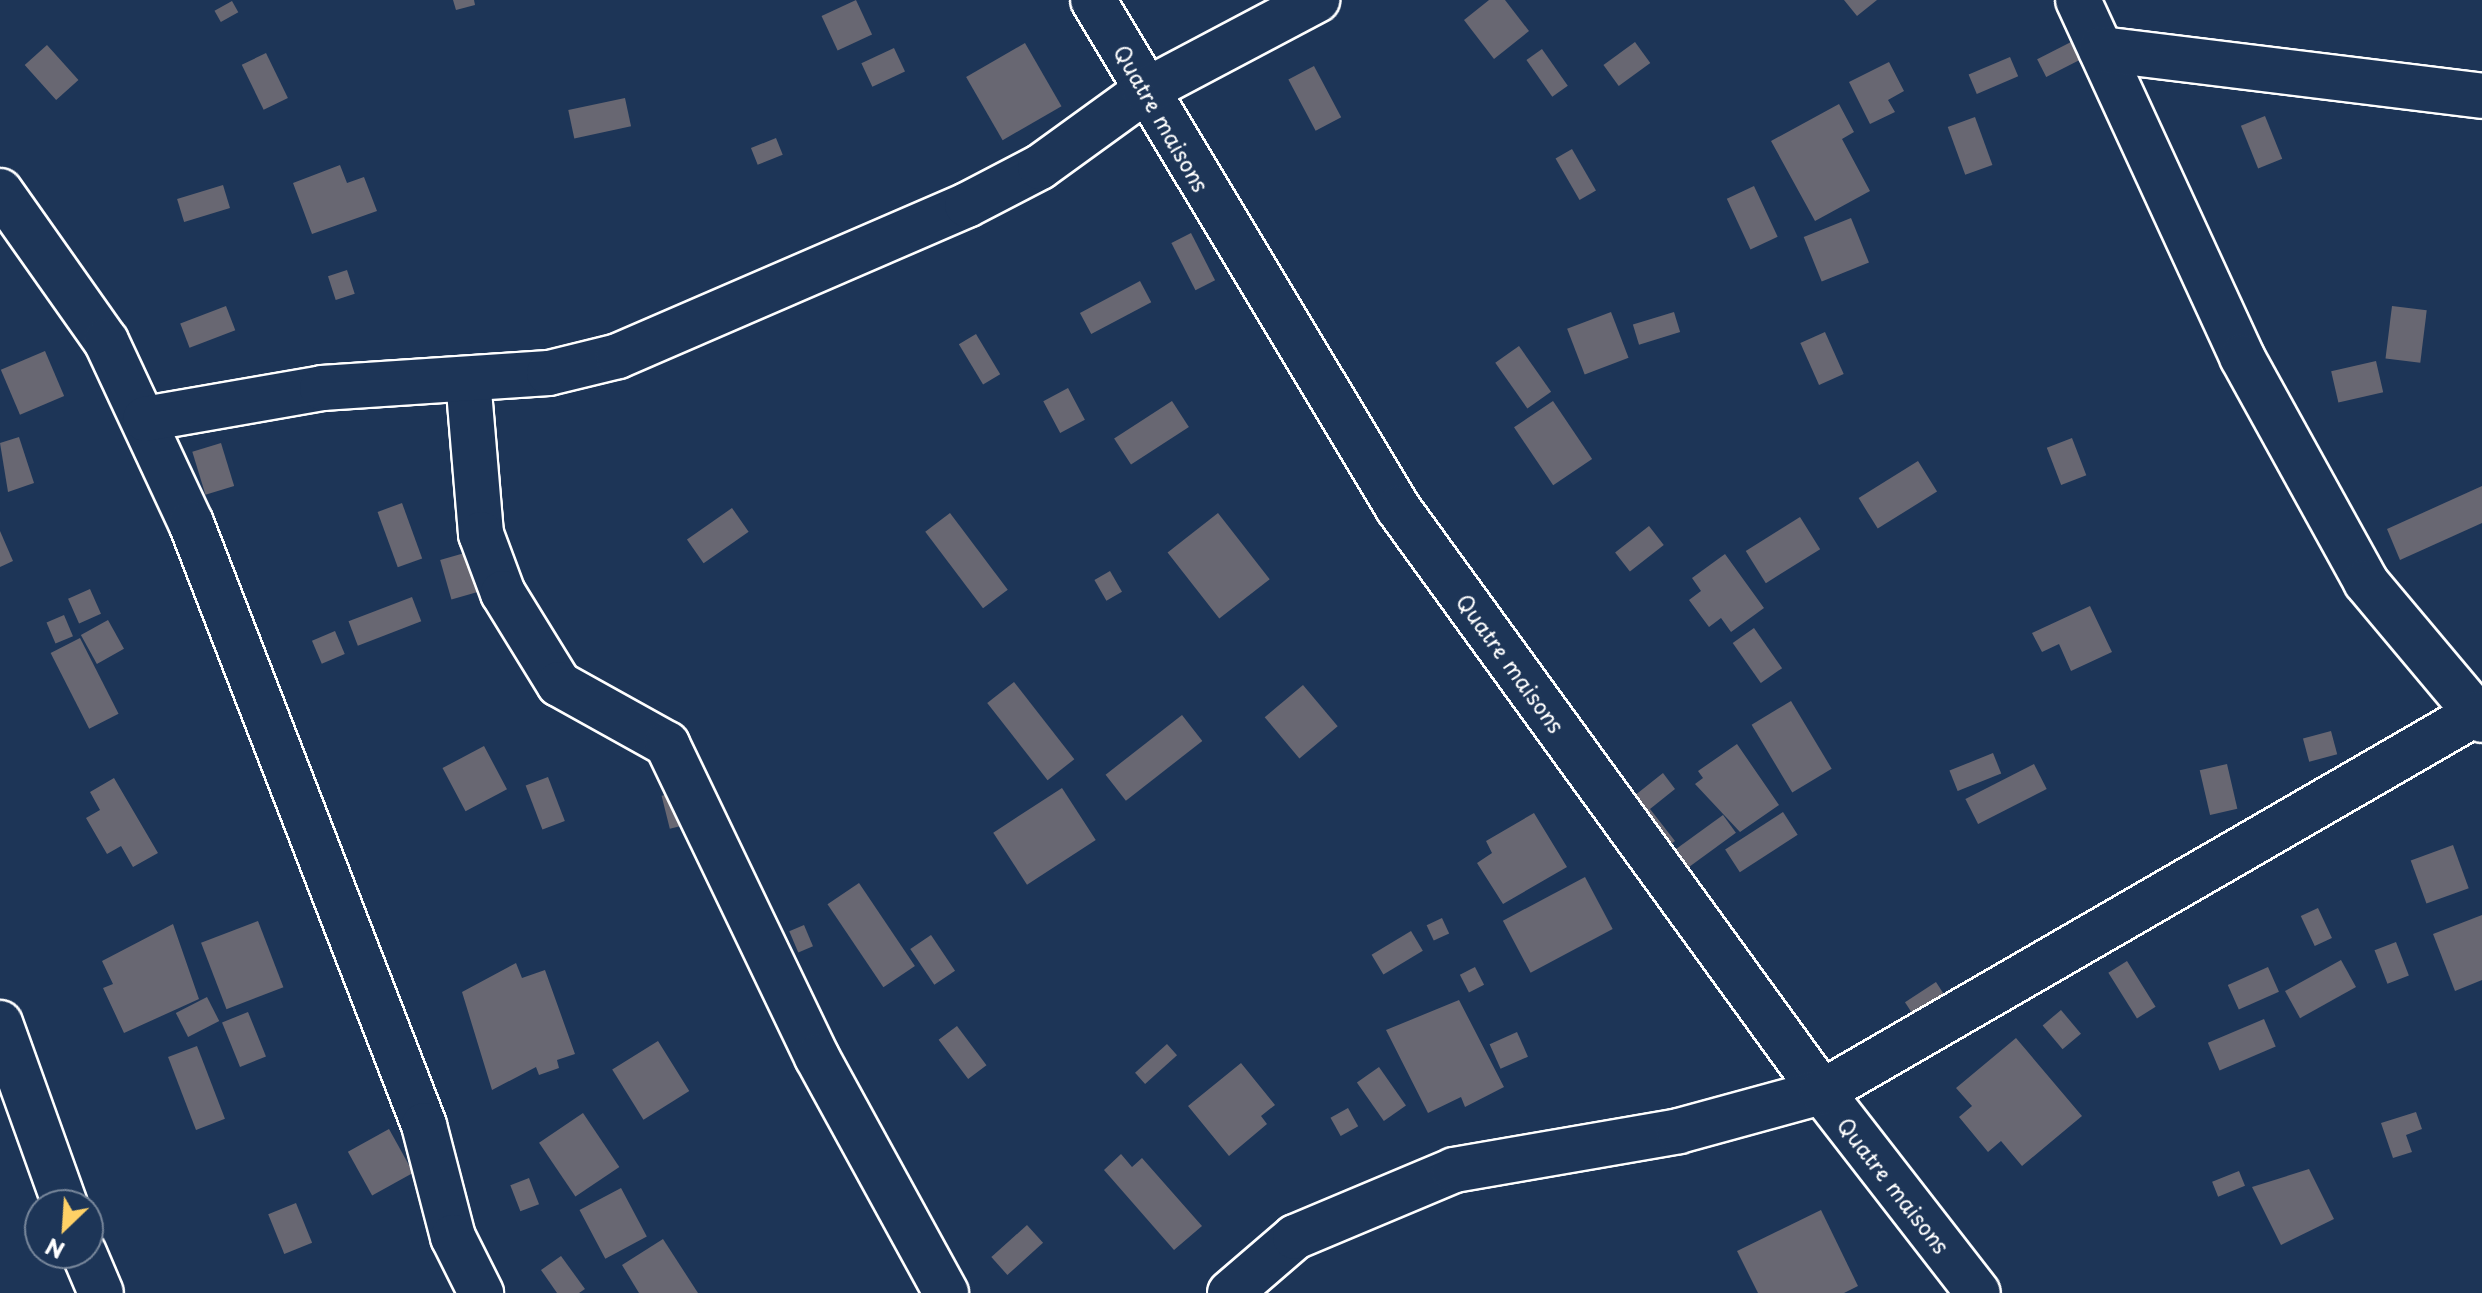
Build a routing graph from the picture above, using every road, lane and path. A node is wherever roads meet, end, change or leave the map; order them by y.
1 (1093, 0) edge
2 (1317, 0) edge
3 (2078, 0) edge
4 (2101, 49) junction
5 (1145, 91) junction
6 (2482, 96) edge
7 (0, 191) edge
8 (468, 379) junction
9 (145, 419) junction
10 (2480, 716) edge
11 (0, 1023) edge
12 (1822, 1092) junction
13 (59, 1189) edge
14 (91, 1269) edge
15 (1236, 1291) edge
16 (101, 1293) edge
17 (481, 1293) edge
18 (946, 1293) edge
19 (1978, 1293) edge

1 - 5 street, Quatre maisons
2 - 5 street
3 - 4 street
4 - 6 street
4 - 10 street
5 - 8 street
5 - 12 street, Quatre maisons
7 - 9 street
8 - 9 street
8 - 18 street
9 - 17 street
10 - 12 street
11 - 13 street
12 - 15 street
12 - 19 street, Quatre maisons
14 - 16 street

